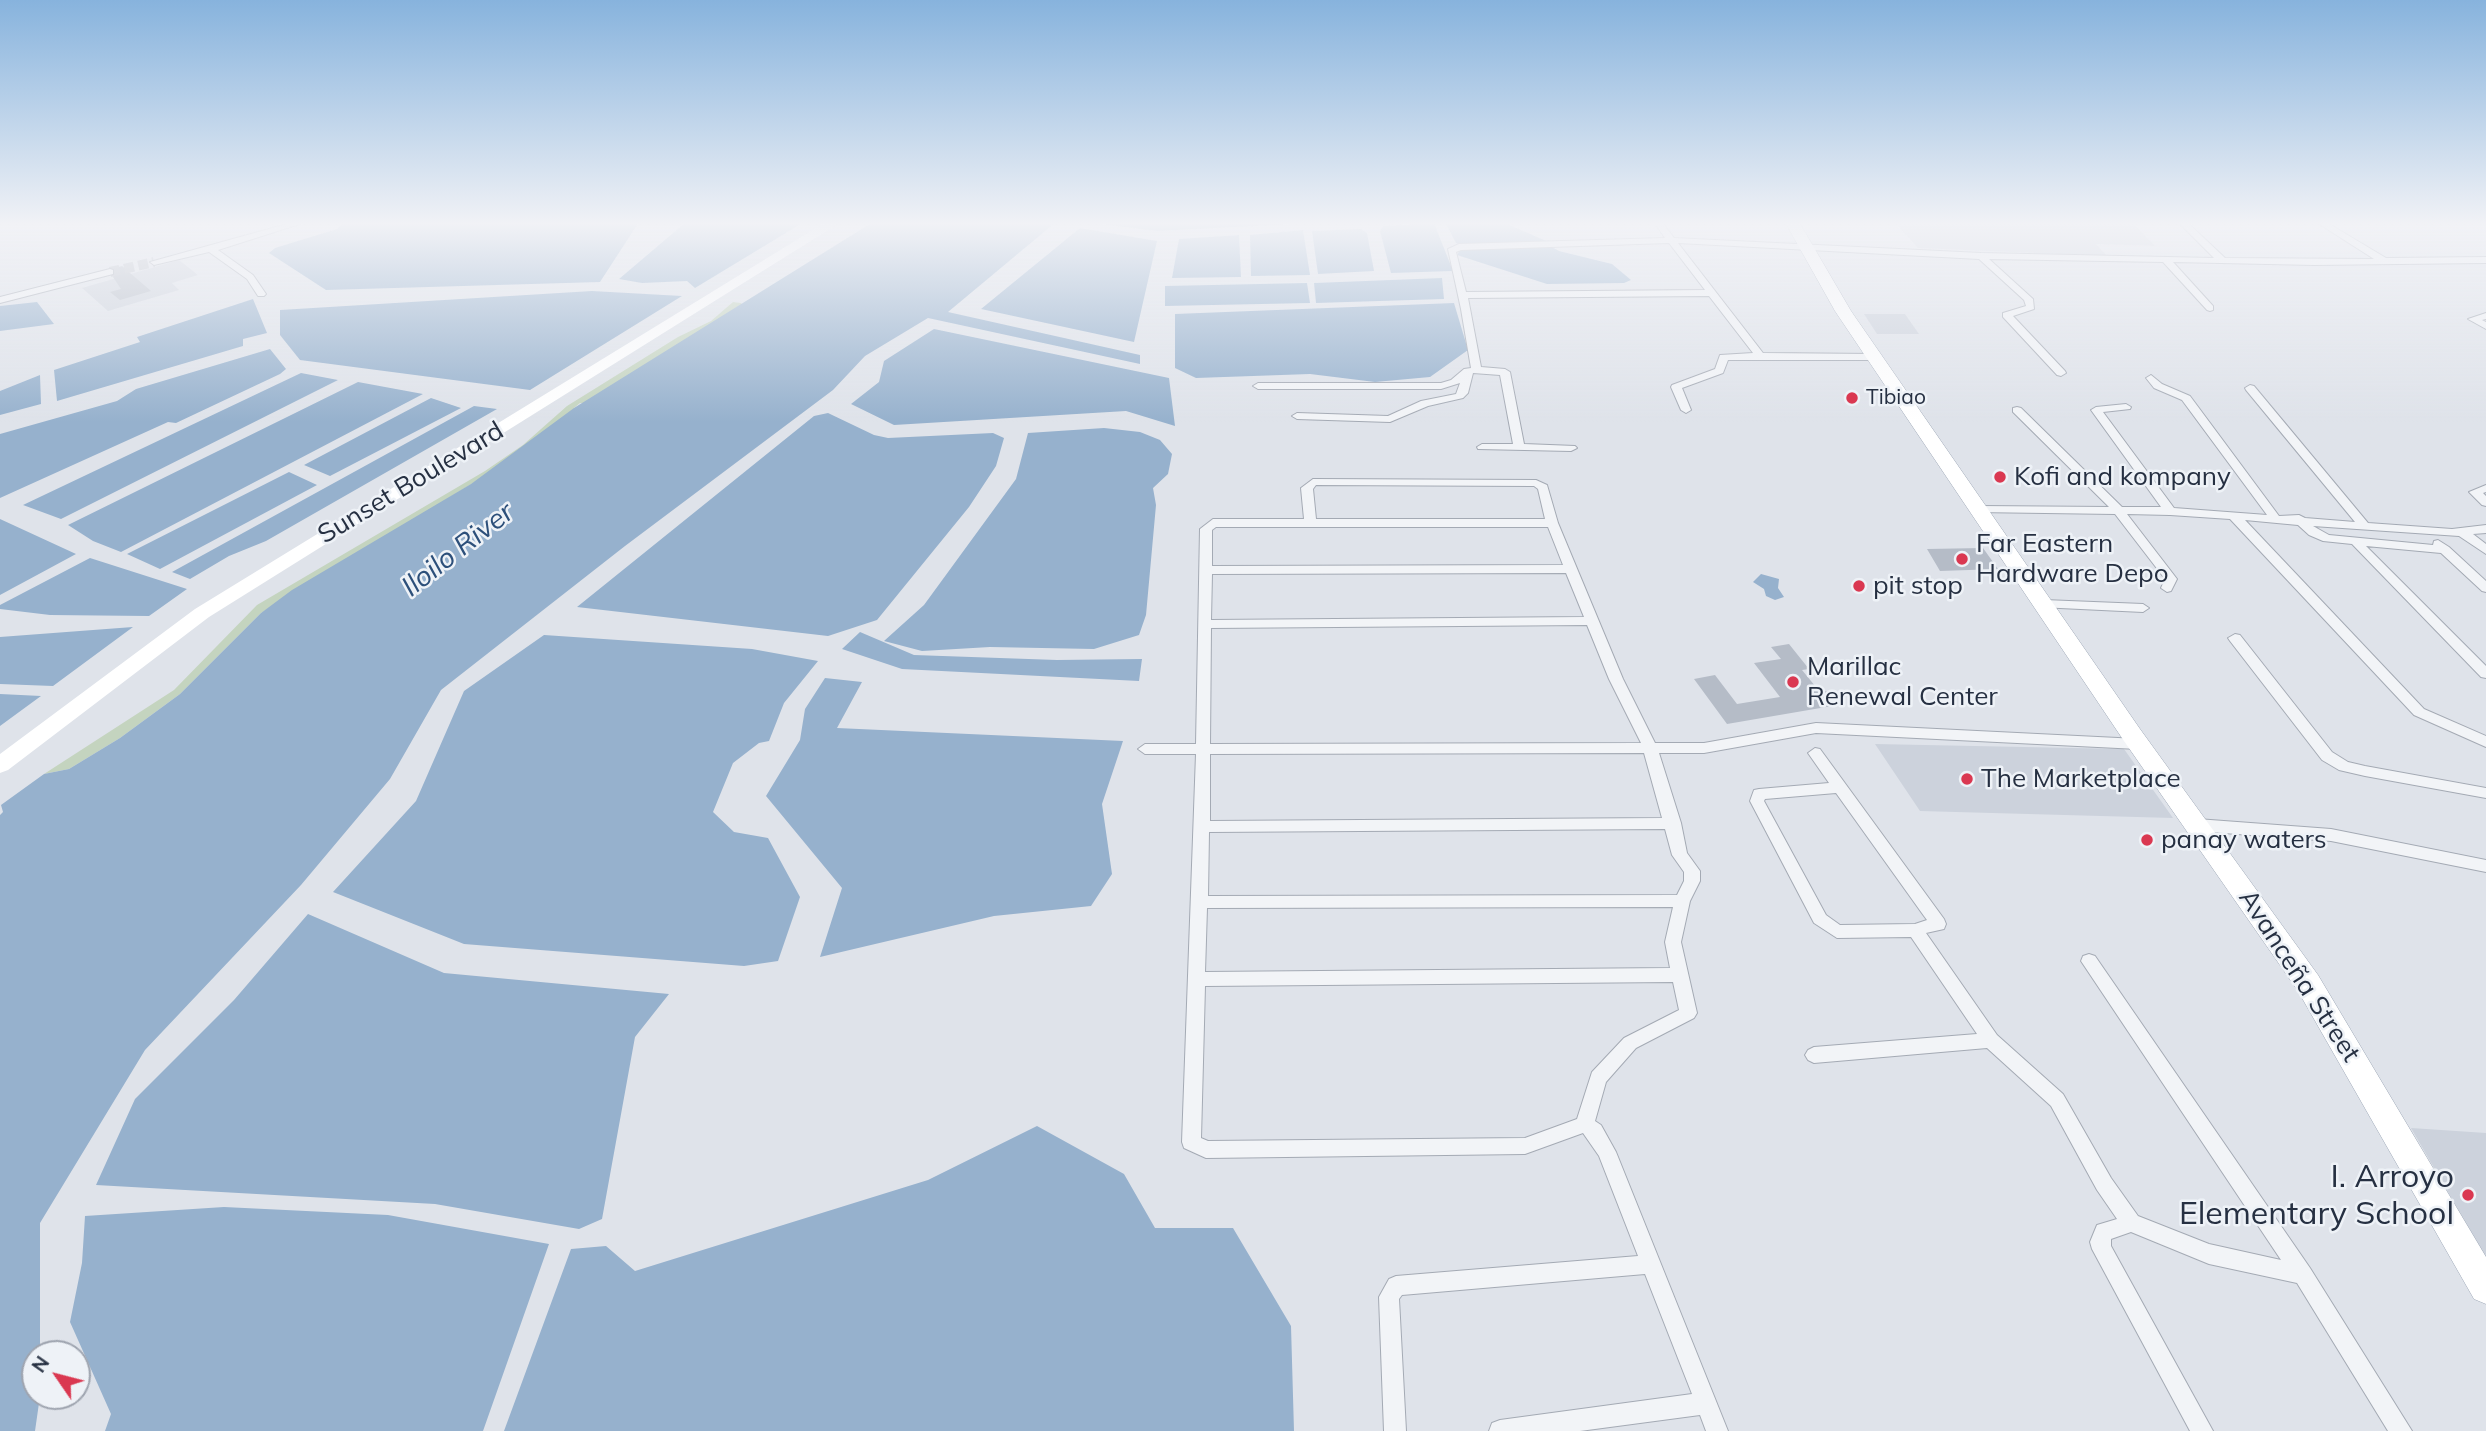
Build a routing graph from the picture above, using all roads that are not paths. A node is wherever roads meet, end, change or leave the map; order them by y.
1 (44, 289) edge
2 (258, 289) edge
3 (713, 289) edge
4 (725, 289) edge
5 (1460, 289) edge
6 (1706, 289) edge
7 (1830, 289) edge
8 (2017, 289) edge
9 (2192, 289) edge
10 (1709, 293) junction
11 (261, 294) dead end
12 (1462, 295) junction
13 (0, 300) edge
14 (2210, 308) dead end
15 (2486, 316) edge
16 (2486, 326) edge
17 (1760, 356) junction
18 (1877, 356) junction
19 (1472, 371) junction
20 (2061, 373) dead end
21 (2151, 378) dead end
22 (1258, 386) dead end
23 (2250, 388) dead end
24 (2126, 407) dead end
25 (1686, 410) dead end
26 (2017, 410) dead end
27 (1297, 416) dead end
28 (1519, 446) junction
29 (1482, 447) dead end
30 (1571, 447) dead end
31 (2486, 488) edge
32 (2486, 503) edge
33 (1979, 510) junction
34 (2118, 510) junction
35 (2170, 511) junction
36 (2233, 515) junction
37 (2274, 517) junction
38 (2299, 519) junction
39 (1310, 523) junction
40 (1552, 523) junction
41 (2364, 525) junction
42 (2486, 529) edge
43 (2423, 531) junction
44 (2462, 532) junction
45 (2357, 542) junction
46 (2445, 550) junction
47 (2486, 550) edge
48 (1571, 569) junction
49 (1207, 570) junction
50 (2167, 588) dead end
51 (2486, 588) edge
52 (2044, 604) junction
53 (2143, 608) dead end
54 (193, 611) junction
55 (1594, 621) junction
56 (1206, 624) junction
57 (2235, 638) dead end
58 (2486, 674) edge
59 (2135, 739) junction
60 (2486, 742) edge
61 (0, 746) edge
62 (1650, 747) junction
63 (1145, 749) dead end
64 (1203, 749) junction
65 (1815, 754) dead end
66 (0, 765) edge
67 (1840, 787) junction
68 (2486, 793) edge
69 (1673, 823) junction
70 (2197, 825) junction
71 (1202, 827) junction
72 (2486, 866) edge
73 (1682, 901) junction
74 (1199, 902) junction
75 (1915, 930) junction
76 (2090, 961) dead end
77 (1679, 975) junction
78 (1196, 979) junction
79 (1991, 1040) junction
80 (1814, 1055) dead end
81 (1585, 1124) junction
82 (2131, 1223) junction
83 (1652, 1264) junction
84 (2303, 1275) junction
85 (2486, 1288) edge
86 (1706, 1403) junction
87 (1395, 1431) edge
88 (1500, 1431) edge
89 (1717, 1431) edge
90 (2202, 1431) edge
91 (2400, 1431) edge

1 - 13 street
2 - 11 street
3 - 54 main road, Sunset Boulevard
4 - 54 main road, Sunset Boulevard
5 - 12 street
6 - 10 street
7 - 18 main road, Avanceña Street
8 - 20 street
9 - 14 street
10 - 12 street
10 - 17 street
12 - 19 street
15 - 16 street
17 - 18 street
17 - 25 street
18 - 33 main road, Avanceña Street
19 - 22 street
19 - 27 street
19 - 28 street
21 - 37 street
23 - 41 street
24 - 35 street
26 - 34 street
28 - 29 street
28 - 30 street
31 - 32 street
33 - 34 street
33 - 52 main road, Avanceña Street
34 - 35 street
34 - 50 street
35 - 36 street
36 - 37 street
36 - 60 street
37 - 38 street
38 - 41 street
38 - 45 street
39 - 40 street
39 - 40 street
39 - 49 street
40 - 48 street
41 - 43 street
42 - 44 street
43 - 44 street
43 - 46 street
44 - 47 street
45 - 46 street
45 - 58 street
46 - 51 street
48 - 49 street
48 - 55 street
49 - 56 street
52 - 53 street
52 - 59 main road, Avanceña Street
54 - 61 main road, Sunset Boulevard
54 - 66 main road, Sunset Boulevard
55 - 56 street
55 - 62 street
56 - 64 street
57 - 68 street
59 - 62 street
59 - 70 main road, Avanceña Street
62 - 64 street
62 - 69 street
63 - 64 street
64 - 71 street
65 - 67 street
67 - 75 street
67 - 75 street
69 - 71 street
69 - 73 street
70 - 72 street
70 - 85 main road, Avanceña Street
71 - 74 street
73 - 74 street
73 - 77 street
74 - 78 street
75 - 79 street
76 - 84 street
77 - 78 street
77 - 81 street
78 - 81 street
79 - 80 street
79 - 82 street
81 - 83 street
82 - 84 street
82 - 90 street
83 - 86 street
83 - 87 street
84 - 91 street
86 - 88 street
86 - 89 street

